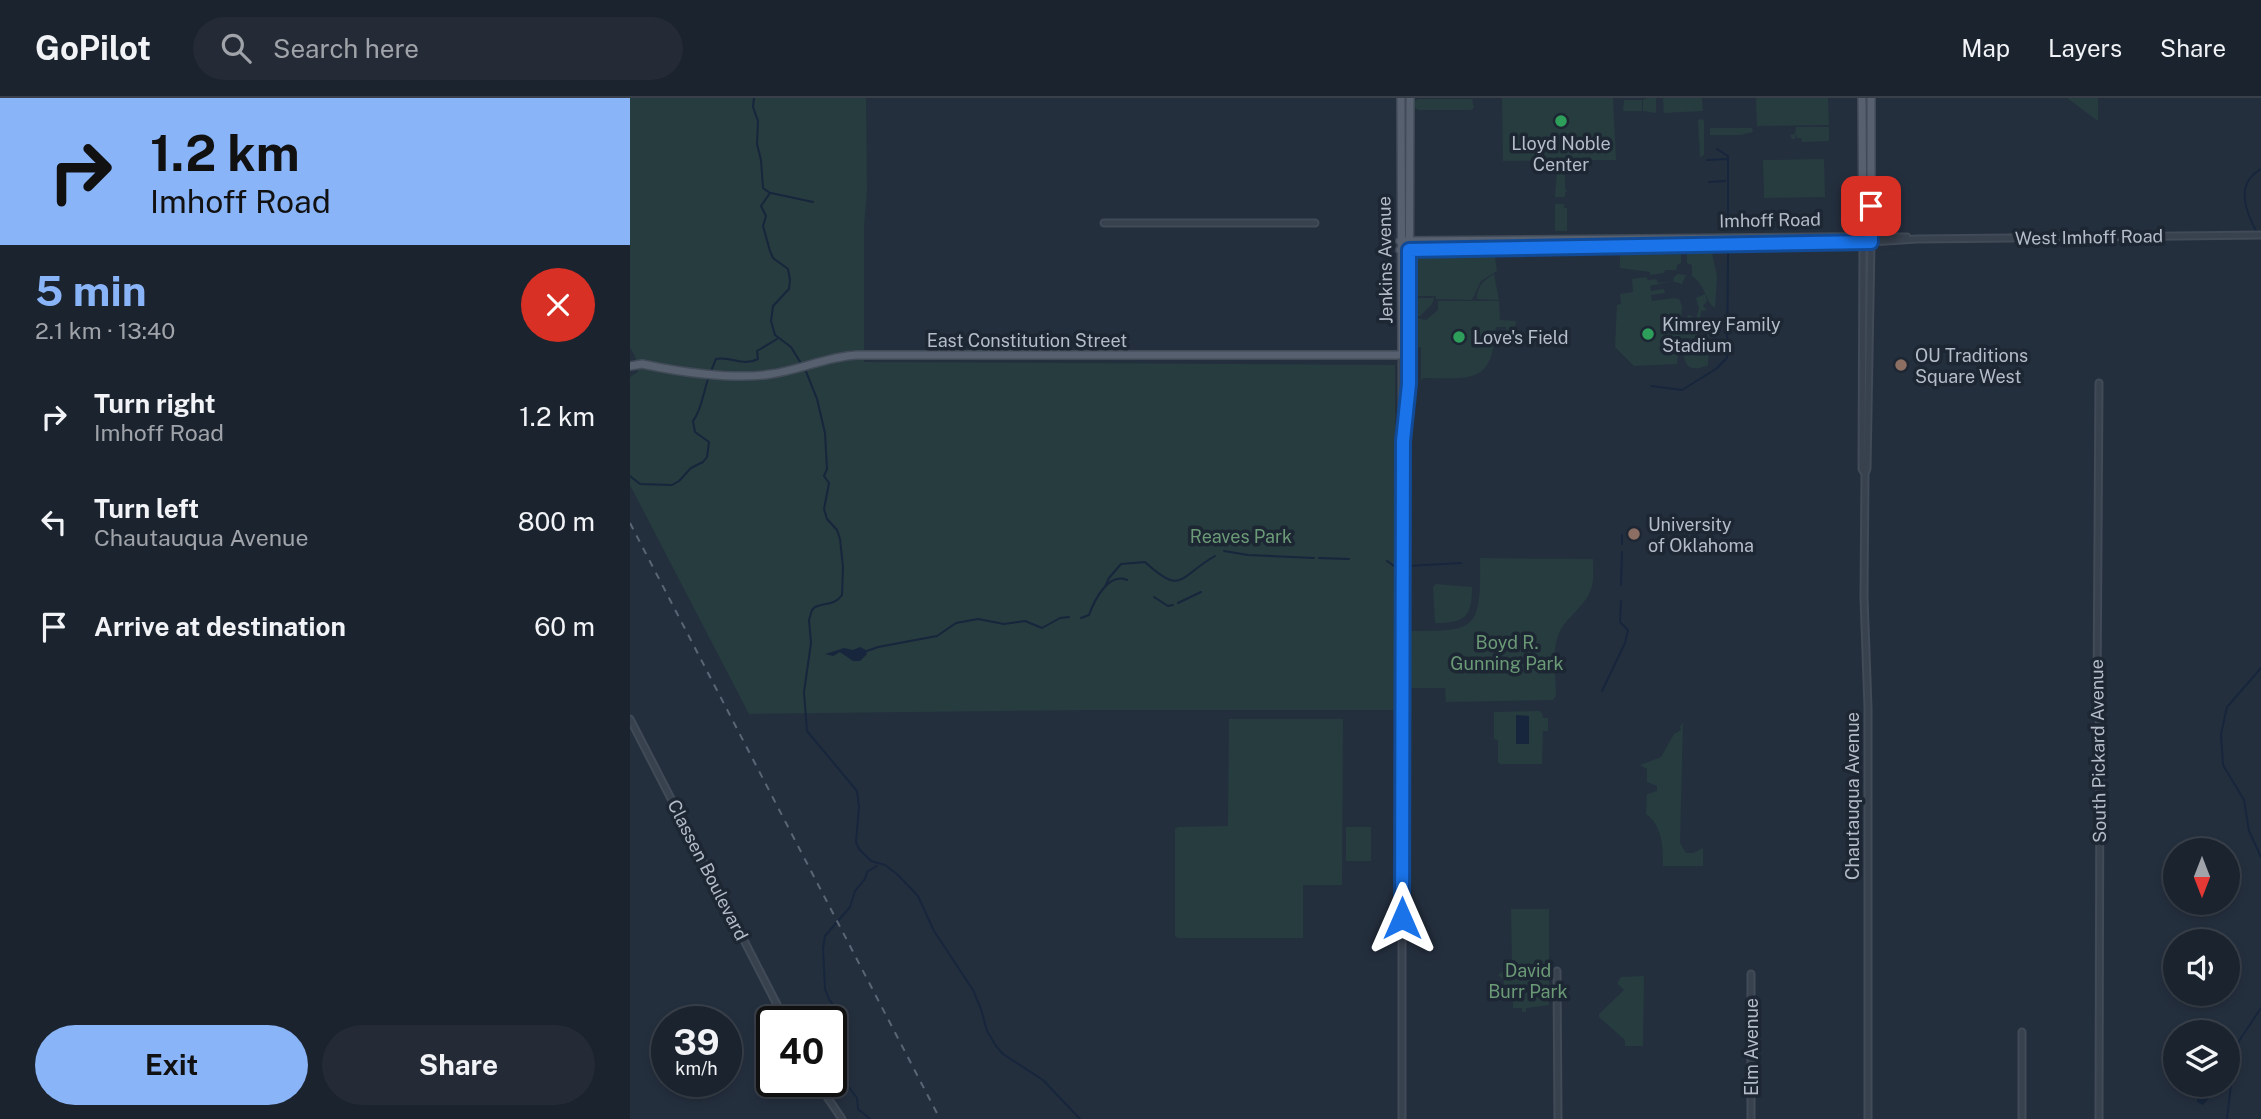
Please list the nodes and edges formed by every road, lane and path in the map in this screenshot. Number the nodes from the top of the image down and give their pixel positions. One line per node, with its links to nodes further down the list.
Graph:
1 (1401, 98): 5 (main road, Jenkins Avenue)
2 (1410, 98): 6 (main road, Jenkins Avenue)
3 (1862, 98): 12 (main road, Chautauqua Avenue)
4 (1871, 98): 12 (main road, Chautauqua Avenue)
5 (1400, 143): 6 (main road); 7 (main road, Jenkins Avenue)
6 (1409, 143): 8 (main road, Jenkins Avenue)
7 (1400, 176): 8 (main road); 14 (main road, Jenkins Avenue)
8 (1409, 176): 15 (main road, Jenkins Avenue)
9 (1104, 223): 10 (street)
10 (1315, 223)
11 (2261, 234): 13 (street, West Imhoff Road)
12 (1867, 239): 13 (street, Imhoff Road); 15 (main road, Imhoff Road); 17 (main road, Imhoff Road); 31 (street, Chautauqua Avenue)
13 (1917, 239)
14 (1400, 241): 15 (main road, Imhoff Road); 16 (main road, Jenkins Avenue)
15 (1409, 241): 17 (main road, Jenkins Avenue)
16 (1400, 250): 17 (main road, Imhoff Road); 18 (main road, Jenkins Avenue)
17 (1409, 250): 18 (main road, Jenkins Avenue)
18 (1406, 355): 19 (main road, East Constitution Street); 28 (street, Jenkins Avenue)
19 (630, 368)
20 (2099, 383): 33 (street, South Pickard Avenue)
21 (630, 719): 24 (street, Classen Boulevard)
22 (1557, 971): 29 (street)
23 (1751, 974): 30 (street, Elm Avenue)
24 (778, 1006)
25 (2022, 1032): 32 (street)
26 (827, 1097): 27 (street)
27 (842, 1119)
28 (1402, 1119)
29 (1558, 1119)
30 (1751, 1119)
31 (1868, 1119)
32 (2022, 1119)
33 (2099, 1119)

